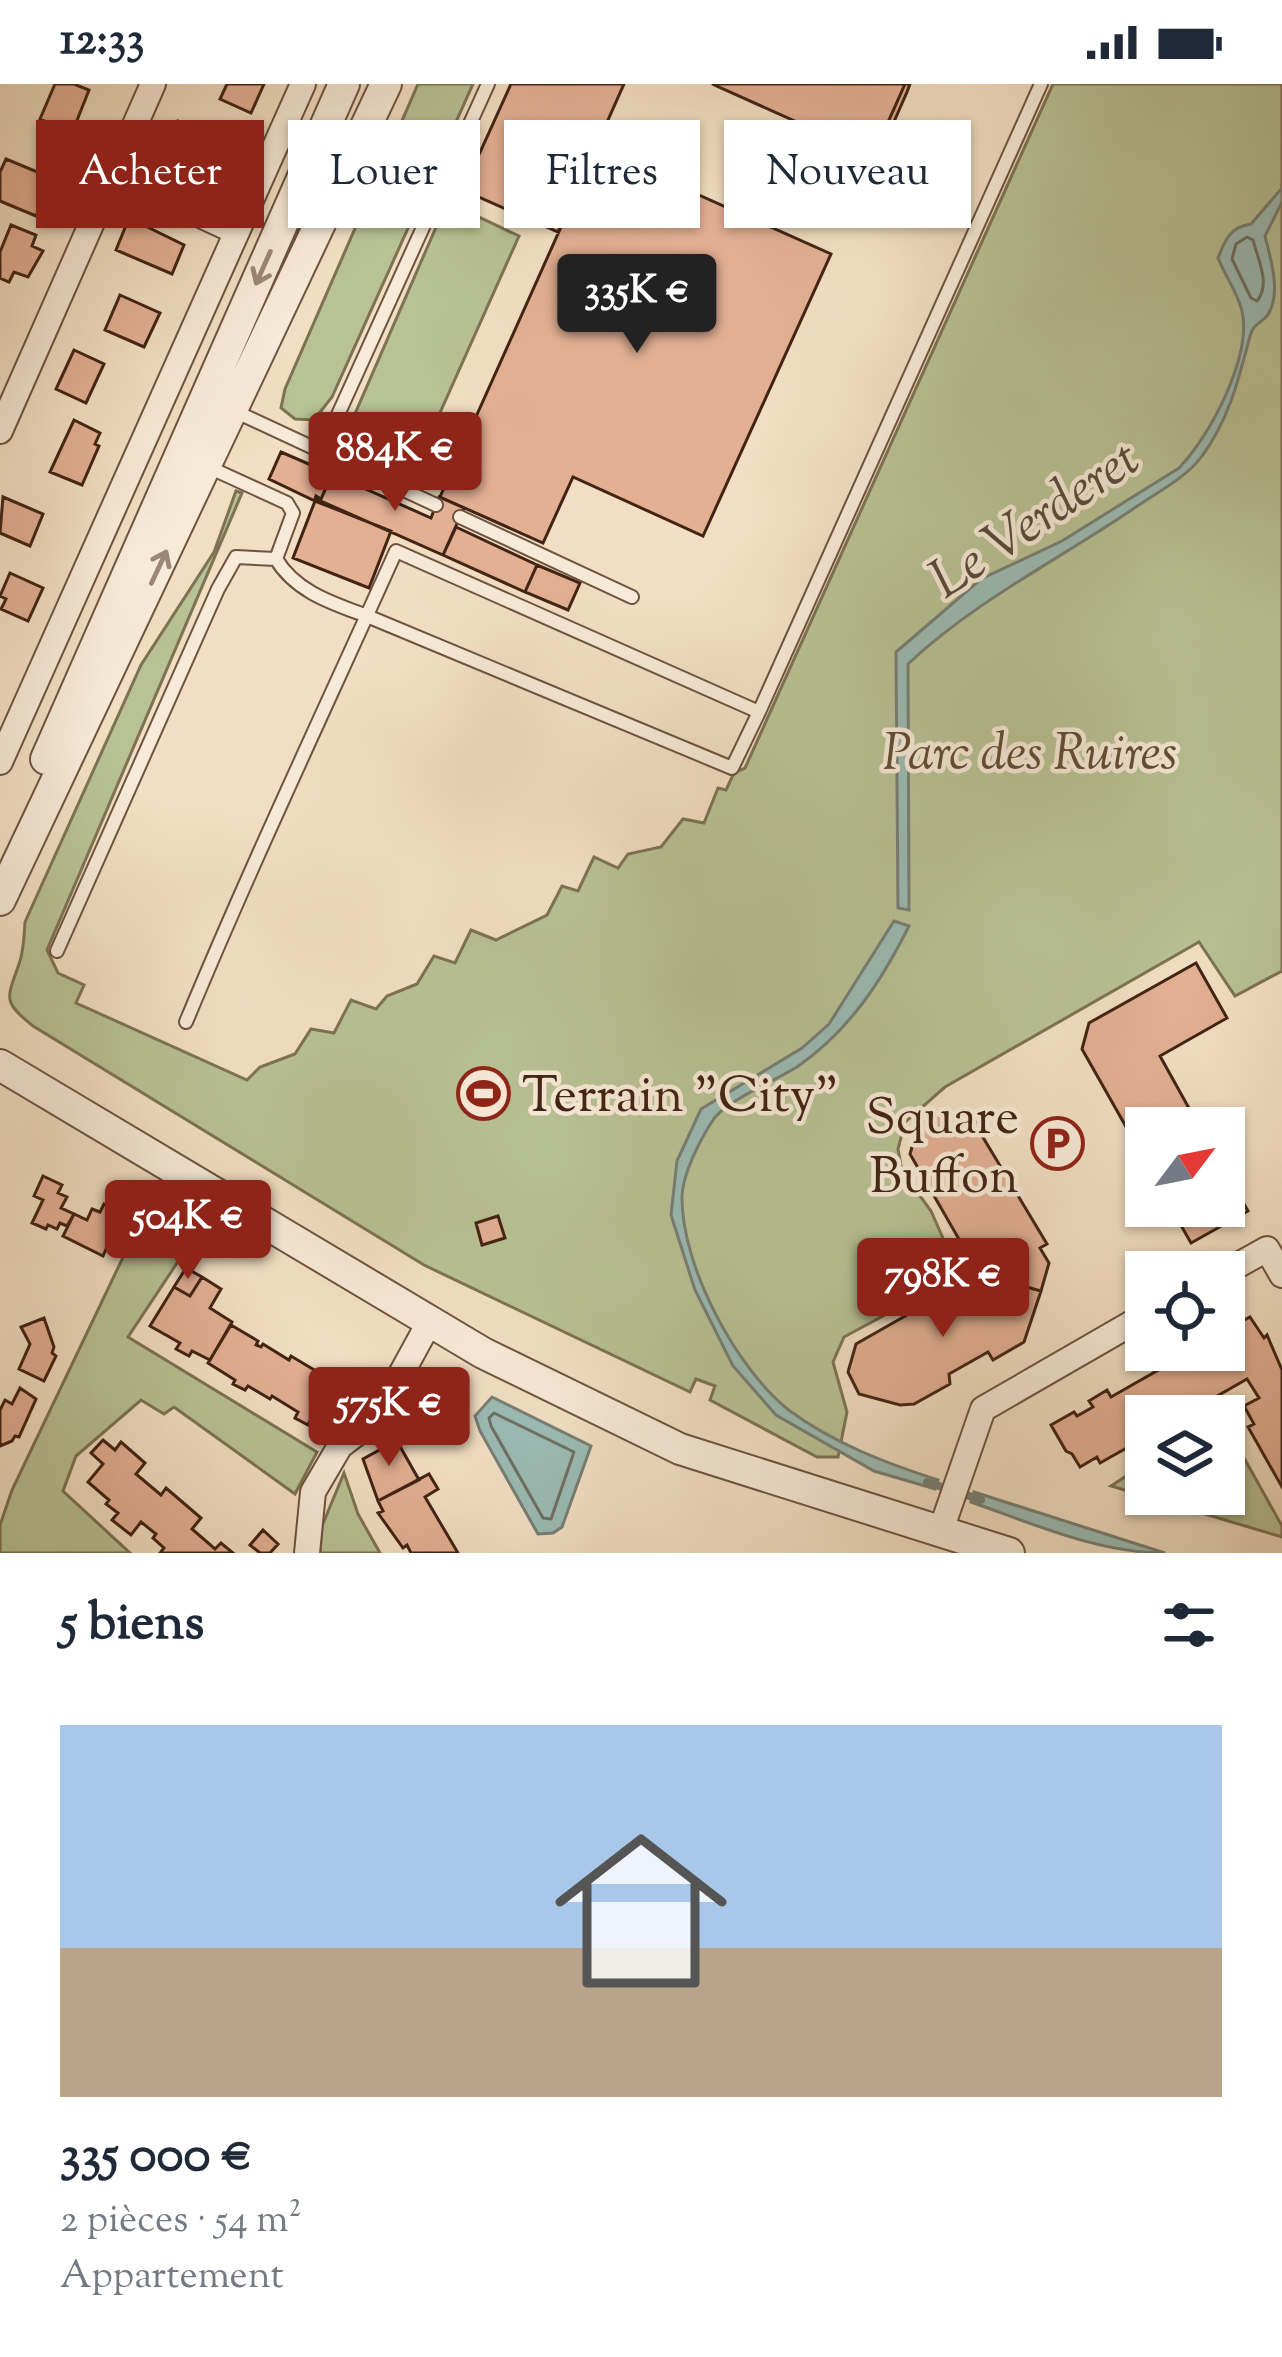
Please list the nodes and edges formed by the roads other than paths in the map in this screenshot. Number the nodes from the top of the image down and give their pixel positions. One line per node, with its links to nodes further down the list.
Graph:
1 (153, 84): 7 (street)
2 (303, 84): 10 (street)
3 (344, 84): 11 (street, one-way to 11)
4 (386, 84): 11 (street)
5 (488, 84): 13 (lane)
6 (1041, 84): 20 (lane)
7 (138, 120)
8 (90, 228): 12 (street)
9 (228, 228): 10 (street)
10 (237, 232): 21 (street)
11 (220, 404): 13 (lane); 14 (street)
12 (0, 431)
13 (322, 450): 15 (lane)
14 (194, 460): 17 (lane); 22 (street); 23 (street, one-way to 14)
15 (436, 506)
16 (460, 517): 18 (lane)
17 (276, 559): 19 (lane); 24 (lane)
18 (632, 598)
19 (367, 616): 20 (lane); 20 (lane); 25 (lane)
20 (759, 712)
21 (0, 762)
22 (0, 862)
23 (0, 900)
24 (57, 951)
25 (186, 1022)
26 (0, 1065): 29 (street)
27 (1245, 1261): 28 (street)
28 (1282, 1276)
29 (430, 1321): 31 (street); 32 (street)
30 (1125, 1327): 31 (street)
31 (944, 1518): 33 (street)
32 (307, 1553)
33 (1009, 1553)

